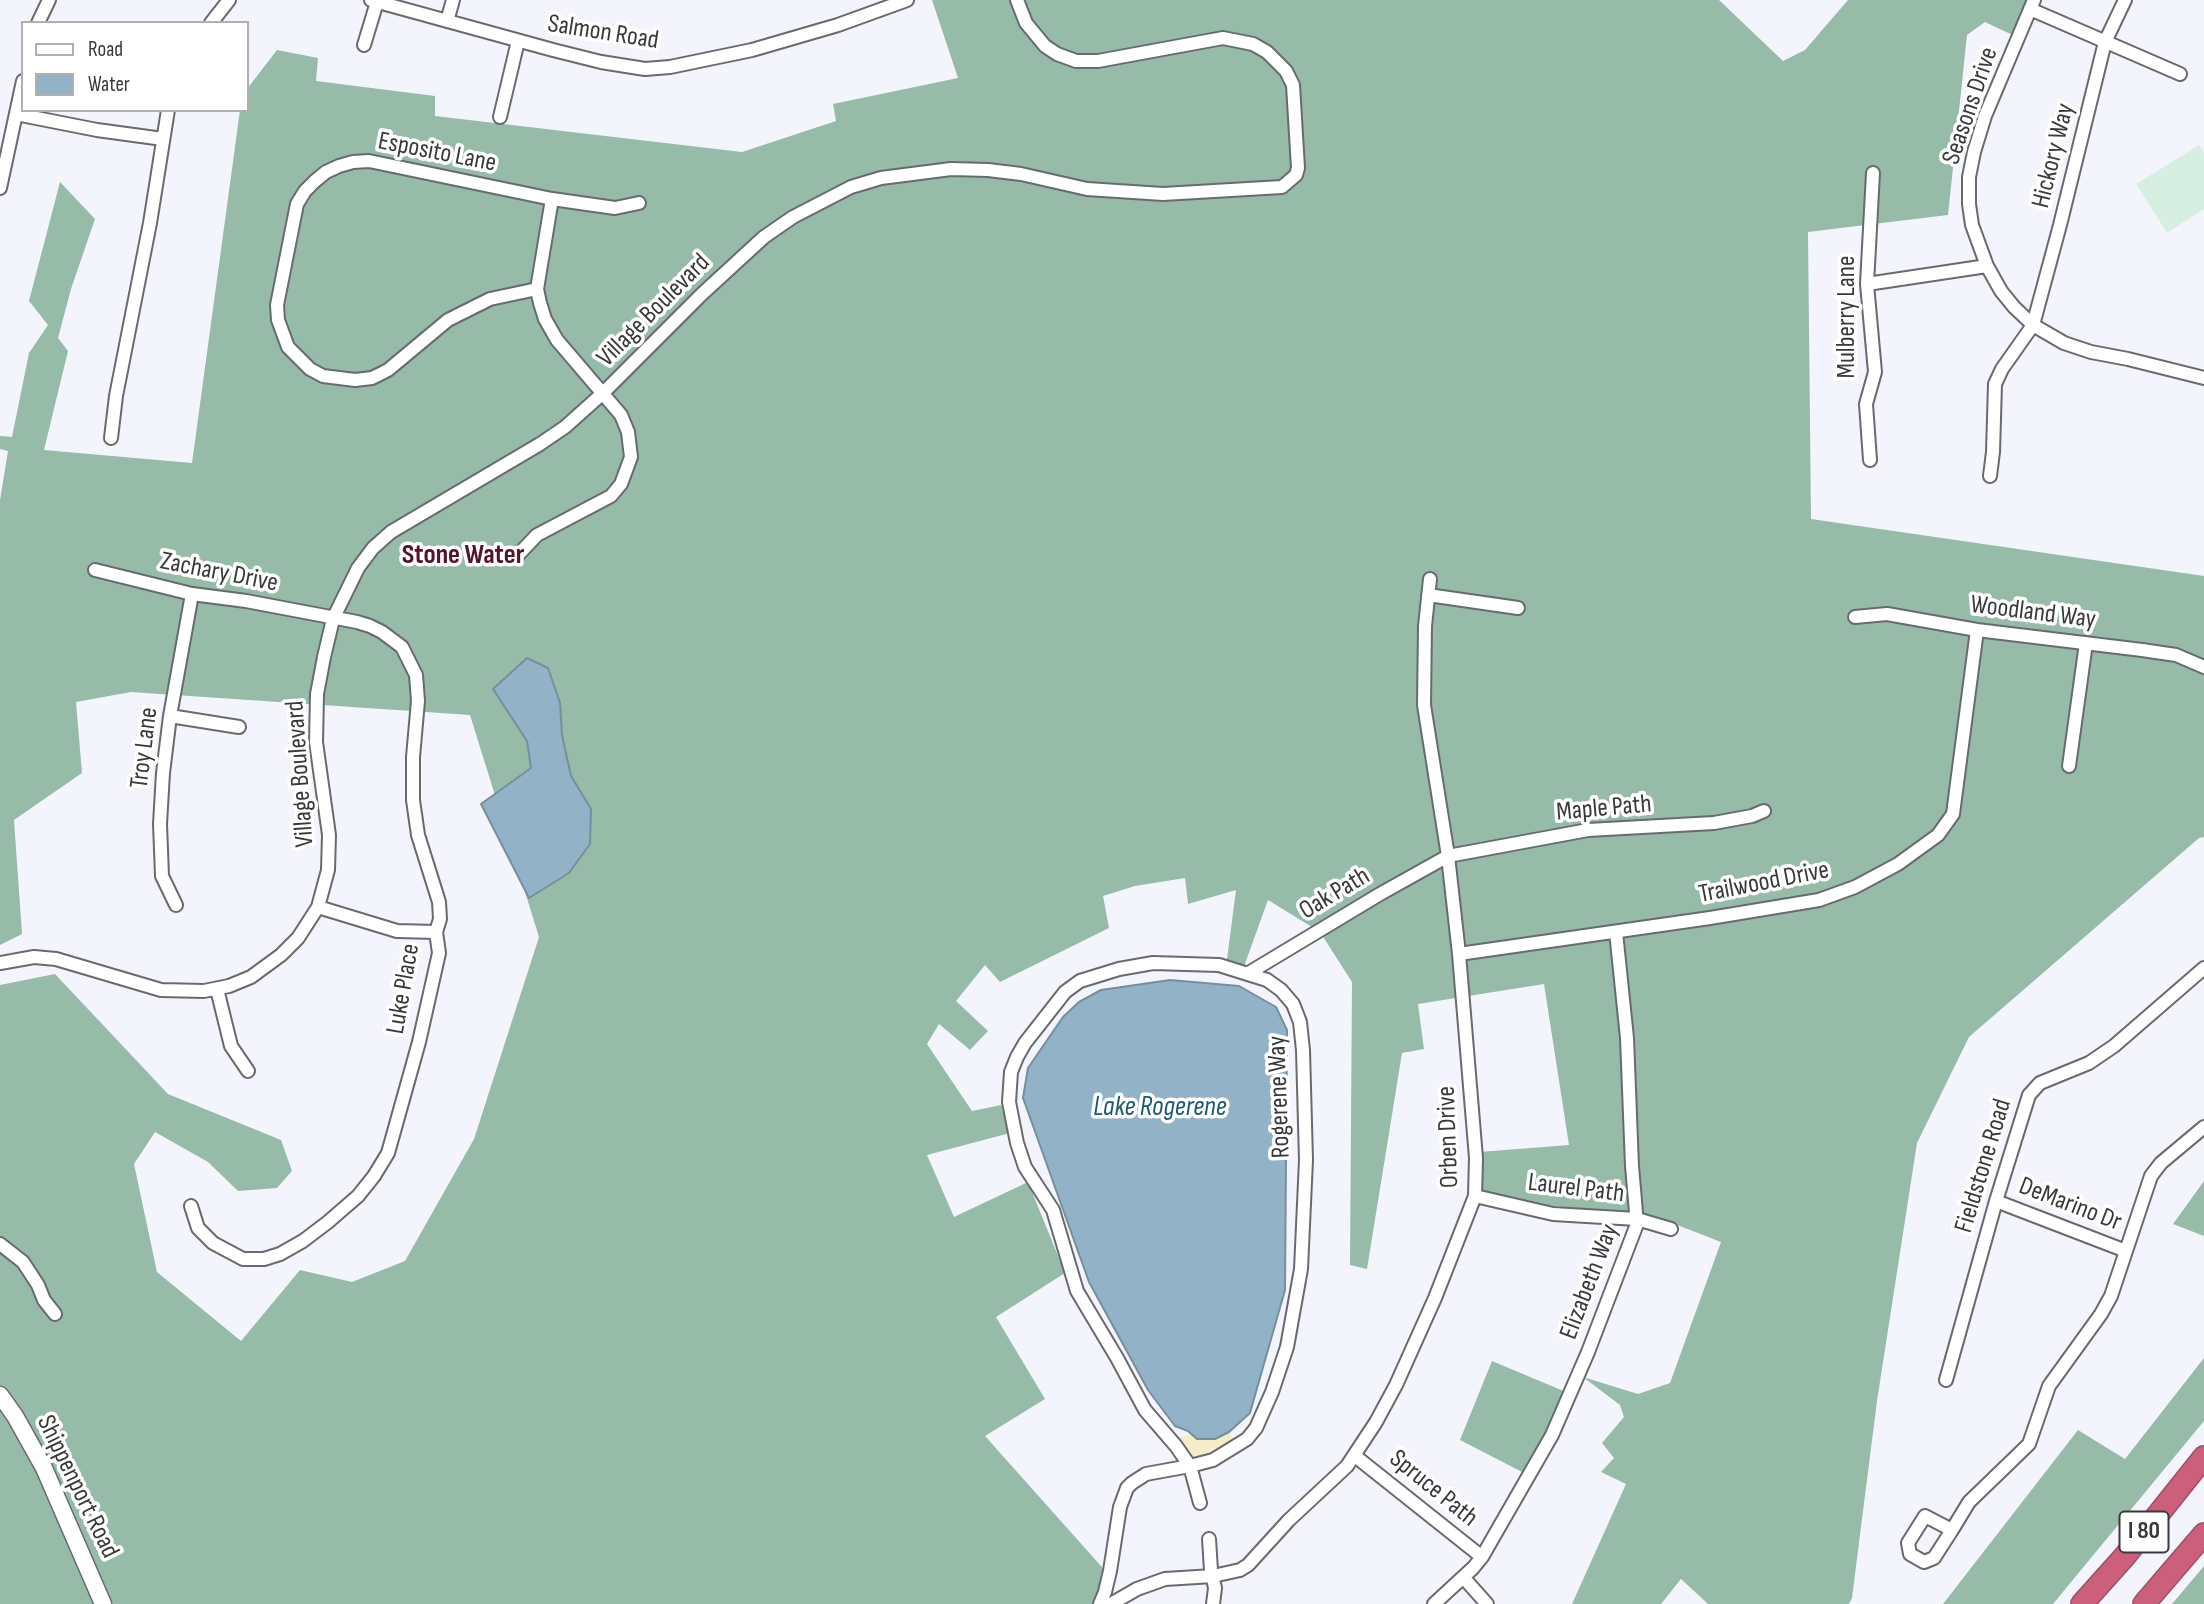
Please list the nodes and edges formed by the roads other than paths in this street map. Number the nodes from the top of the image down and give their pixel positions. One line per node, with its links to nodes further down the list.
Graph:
1 (48, 0): 9 (street)
2 (229, 0): 10 (street)
3 (453, 0): 11 (street)
4 (907, 0): 12 (street, Salmon Road)
5 (1017, 0): 30 (street, Village Boulevard)
6 (2125, 0): 13 (street, Hickory Way)
7 (374, 1): 11 (street, Salmon Road); 14 (street)
8 (2032, 4): 13 (street); 25 (street, Seasons Drive)
9 (39, 21)
10 (213, 21)
11 (447, 21): 12 (street, Salmon Road)
12 (518, 41): 19 (street)
13 (2105, 43): 15 (street); 28 (street, Hickory Way)
14 (365, 45)
15 (2180, 74)
16 (21, 90): 18 (street)
17 (169, 112): 20 (street)
18 (16, 114): 20 (street); 22 (street)
19 (500, 117)
20 (163, 139): 31 (street)
21 (1873, 173): 26 (street, Mulberry Lane)
22 (0, 188)
23 (552, 199): 24 (street, Esposito Lane); 27 (street); 27 (street, Esposito Lane)
24 (639, 203)
25 (1987, 266): 26 (street); 28 (street, Seasons Drive)
26 (1867, 284): 32 (street, Mulberry Lane)
27 (537, 289): 30 (street)
28 (2033, 325): 29 (street, Seasons Drive); 33 (street)
29 (2204, 378)
30 (603, 393): 34 (street); 41 (street, Village Boulevard)
31 (111, 438)
32 (1870, 460)
33 (1990, 476)
34 (516, 557)
35 (95, 570): 37 (street, Zachary Drive)
36 (1430, 579): 38 (street, Orben Drive)
37 (192, 594): 41 (street, Zachary Drive); 45 (street, Troy Lane)
38 (1428, 595): 39 (street); 49 (street, Orben Drive)
39 (1518, 608)
40 (1855, 617): 42 (street, Woodland Way)
41 (333, 619): 51 (street, Village Boulevard); 52 (street, Luke Place)
42 (1976, 630): 43 (street, Woodland Way); 53 (street, Trailwood Drive)
43 (2086, 643): 44 (street, Woodland Way); 47 (street)
44 (2204, 667)
45 (170, 716): 46 (street); 50 (street, Troy Lane)
46 (239, 727)
47 (2069, 766)
48 (1764, 811): 49 (street, Maple Path)
49 (1448, 856): 54 (street, Orben Drive); 57 (street, Oak Path)
50 (176, 905)
51 (318, 906): 52 (street); 58 (street, Village Boulevard)
52 (436, 932): 63 (street, Luke Place)
53 (1616, 932): 54 (street, Trailwood Drive); 64 (street, Elizabeth Way)
54 (1459, 954): 61 (street, Orben Drive)
55 (0, 963): 58 (street, Village Boulevard)
56 (2204, 968): 62 (street, Fieldstone Road)
57 (1247, 974): 73 (street, Rogerene Way); 73 (street, Rogerene Way)
58 (216, 989): 59 (street)
59 (248, 1071)
60 (2204, 1127): 67 (street)
61 (1475, 1196): 64 (street, Laurel Path); 71 (street, Orben Drive)
62 (1996, 1201): 67 (street, DeMarino Dr); 69 (street, Fieldstone Road)
63 (191, 1206)
64 (1637, 1219): 65 (street, Laurel Path); 78 (street, Elizabeth Way)
65 (1671, 1229)
66 (0, 1244): 68 (street)
67 (2126, 1251): 75 (street)
68 (55, 1314)
69 (1946, 1380)
70 (0, 1395): 81 (street, Shippenport Road)
71 (1356, 1456): 78 (street, Spruce Path); 79 (street, Orben Drive)
72 (2204, 1457): 87 (highway, I 80)
73 (1189, 1466): 74 (street); 82 (street, Rogerene Way)
74 (1200, 1503)
75 (1952, 1530)
76 (2204, 1534): 88 (highway, I 80)
77 (1209, 1539): 79 (street)
78 (1482, 1557): 80 (street, Elizabeth Way)
79 (1213, 1576): 83 (street, Orben Drive); 84 (street)
80 (1463, 1577): 85 (street, Elizabeth Way); 86 (street)
81 (103, 1604)
82 (1100, 1604)
83 (1111, 1604)
84 (1213, 1604)
85 (1434, 1604)
86 (1487, 1604)
87 (2082, 1604)
88 (2144, 1604)

